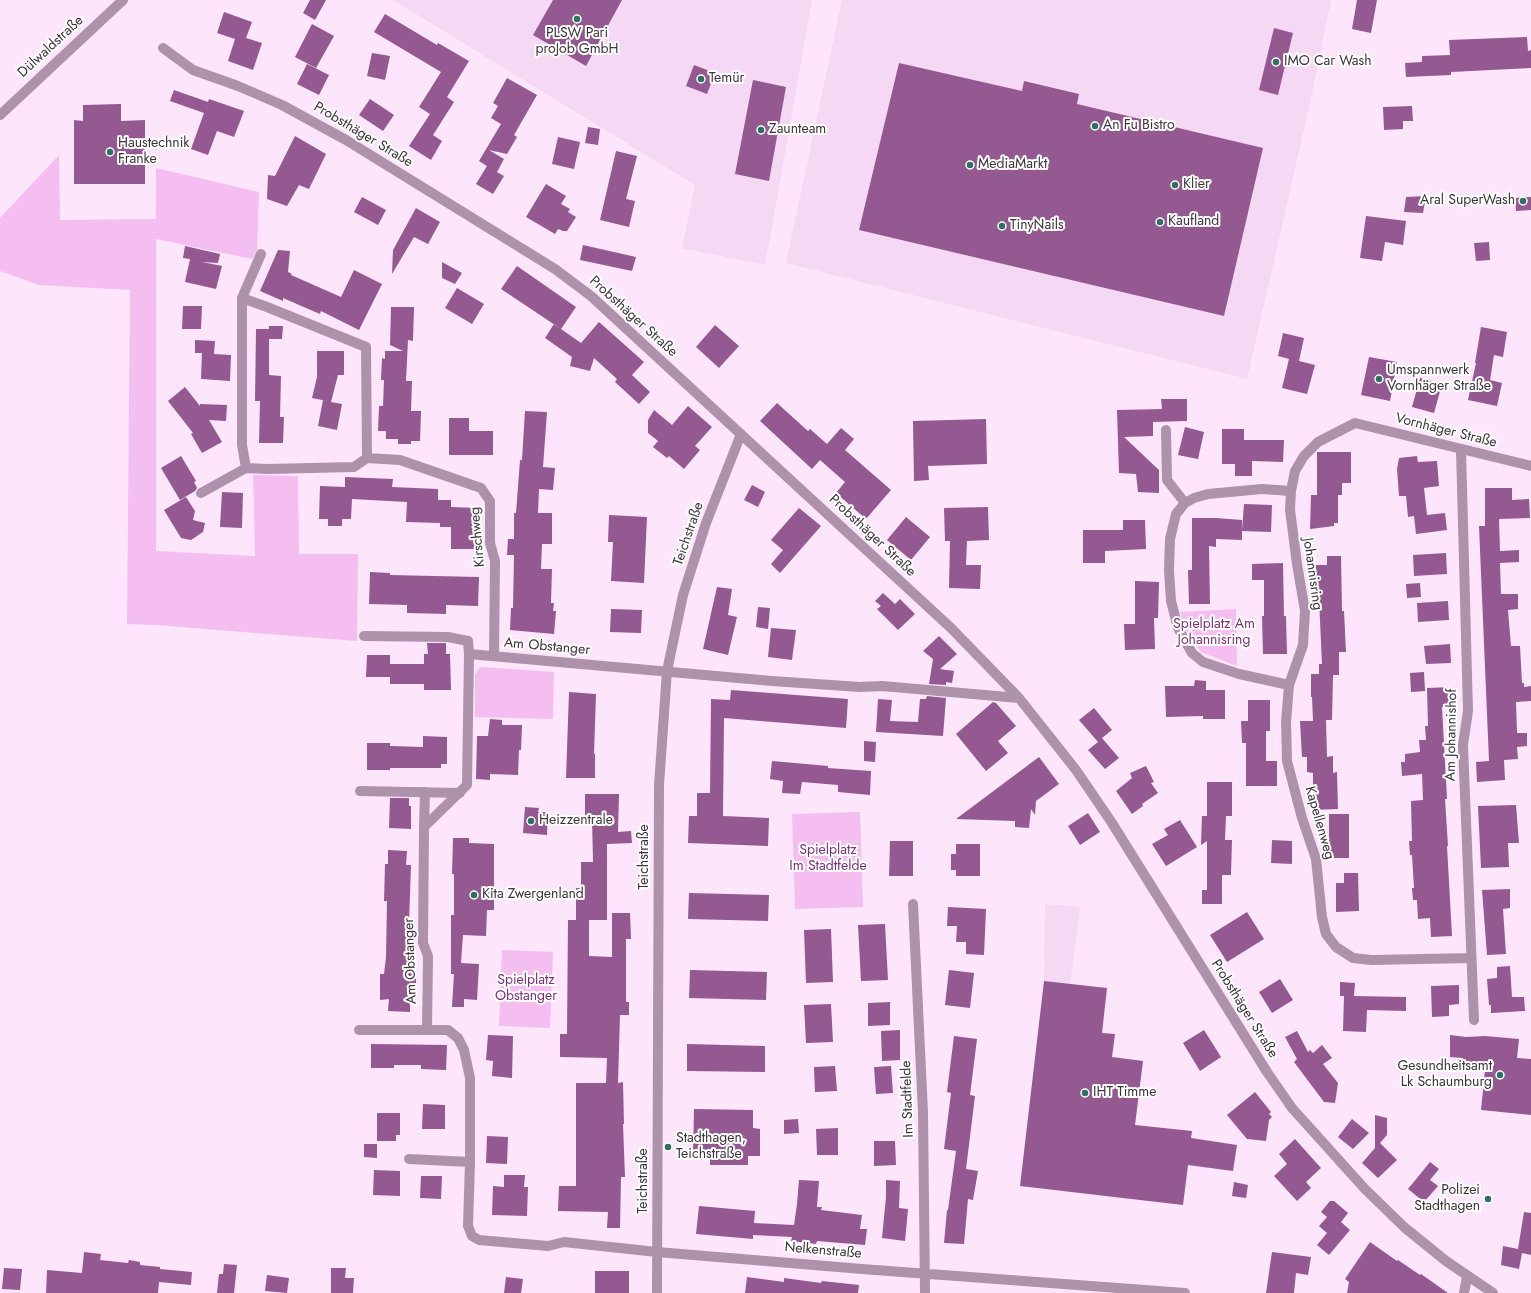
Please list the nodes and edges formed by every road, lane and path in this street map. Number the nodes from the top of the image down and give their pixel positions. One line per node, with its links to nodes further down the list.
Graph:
1 (122, 0): 3 (street, Dülwaldstraße)
2 (163, 48): 8 (street, Probsthäger Straße)
3 (0, 115)
4 (261, 254): 5 (street)
5 (242, 298): 10 (street); 12 (street)
6 (1355, 423): 9 (street, Vornhäger Straße); 13 (street, Johannisring)
7 (1166, 430): 15 (street)
8 (741, 434): 19 (street, Teichstraße); 21 (street, Probsthäger Straße)
9 (1461, 450): 11 (street, Vornhäger Straße); 27 (street, Am Johannishof)
10 (367, 458): 12 (street); 18 (street, Kirschweg)
11 (1531, 466)
12 (246, 468): 14 (street)
13 (1292, 491): 15 (street); 20 (street, Johannisring)
14 (201, 493)
15 (1185, 503): 20 (street)
16 (364, 636): 17 (street)
17 (469, 654): 18 (street, Am Obstanger); 24 (street)
18 (494, 656): 19 (street, Am Obstanger)
19 (667, 671): 21 (street); 33 (street, Teichstraße)
20 (1289, 685): 27 (street, Kapellenweg)
21 (1019, 698): 35 (street, Probsthäger Straße)
22 (360, 791): 23 (street)
23 (424, 792): 24 (street); 25 (street, Am Obstanger)
24 (460, 793): 25 (street)
25 (424, 827): 30 (street, Am Obstanger)
26 (914, 904): 34 (street, Im Stadtfelde)
27 (1471, 958): 28 (street, Am Johannishof)
28 (1474, 1020)
29 (359, 1030): 30 (street)
30 (427, 1030): 32 (street)
31 (410, 1159): 32 (street)
32 (470, 1162): 33 (street, Nelkenstraße)
33 (657, 1252): 34 (street, Nelkenstraße); 36 (street, Teichstraße)
34 (925, 1274): 37 (street, Im Stadtfelde); 38 (street, Nelkenstraße)
35 (1467, 1277): 39 (street); 40 (street, Probsthäger Straße)
36 (657, 1293)
37 (925, 1293)
38 (1185, 1293)
39 (1464, 1293)
40 (1493, 1293)

